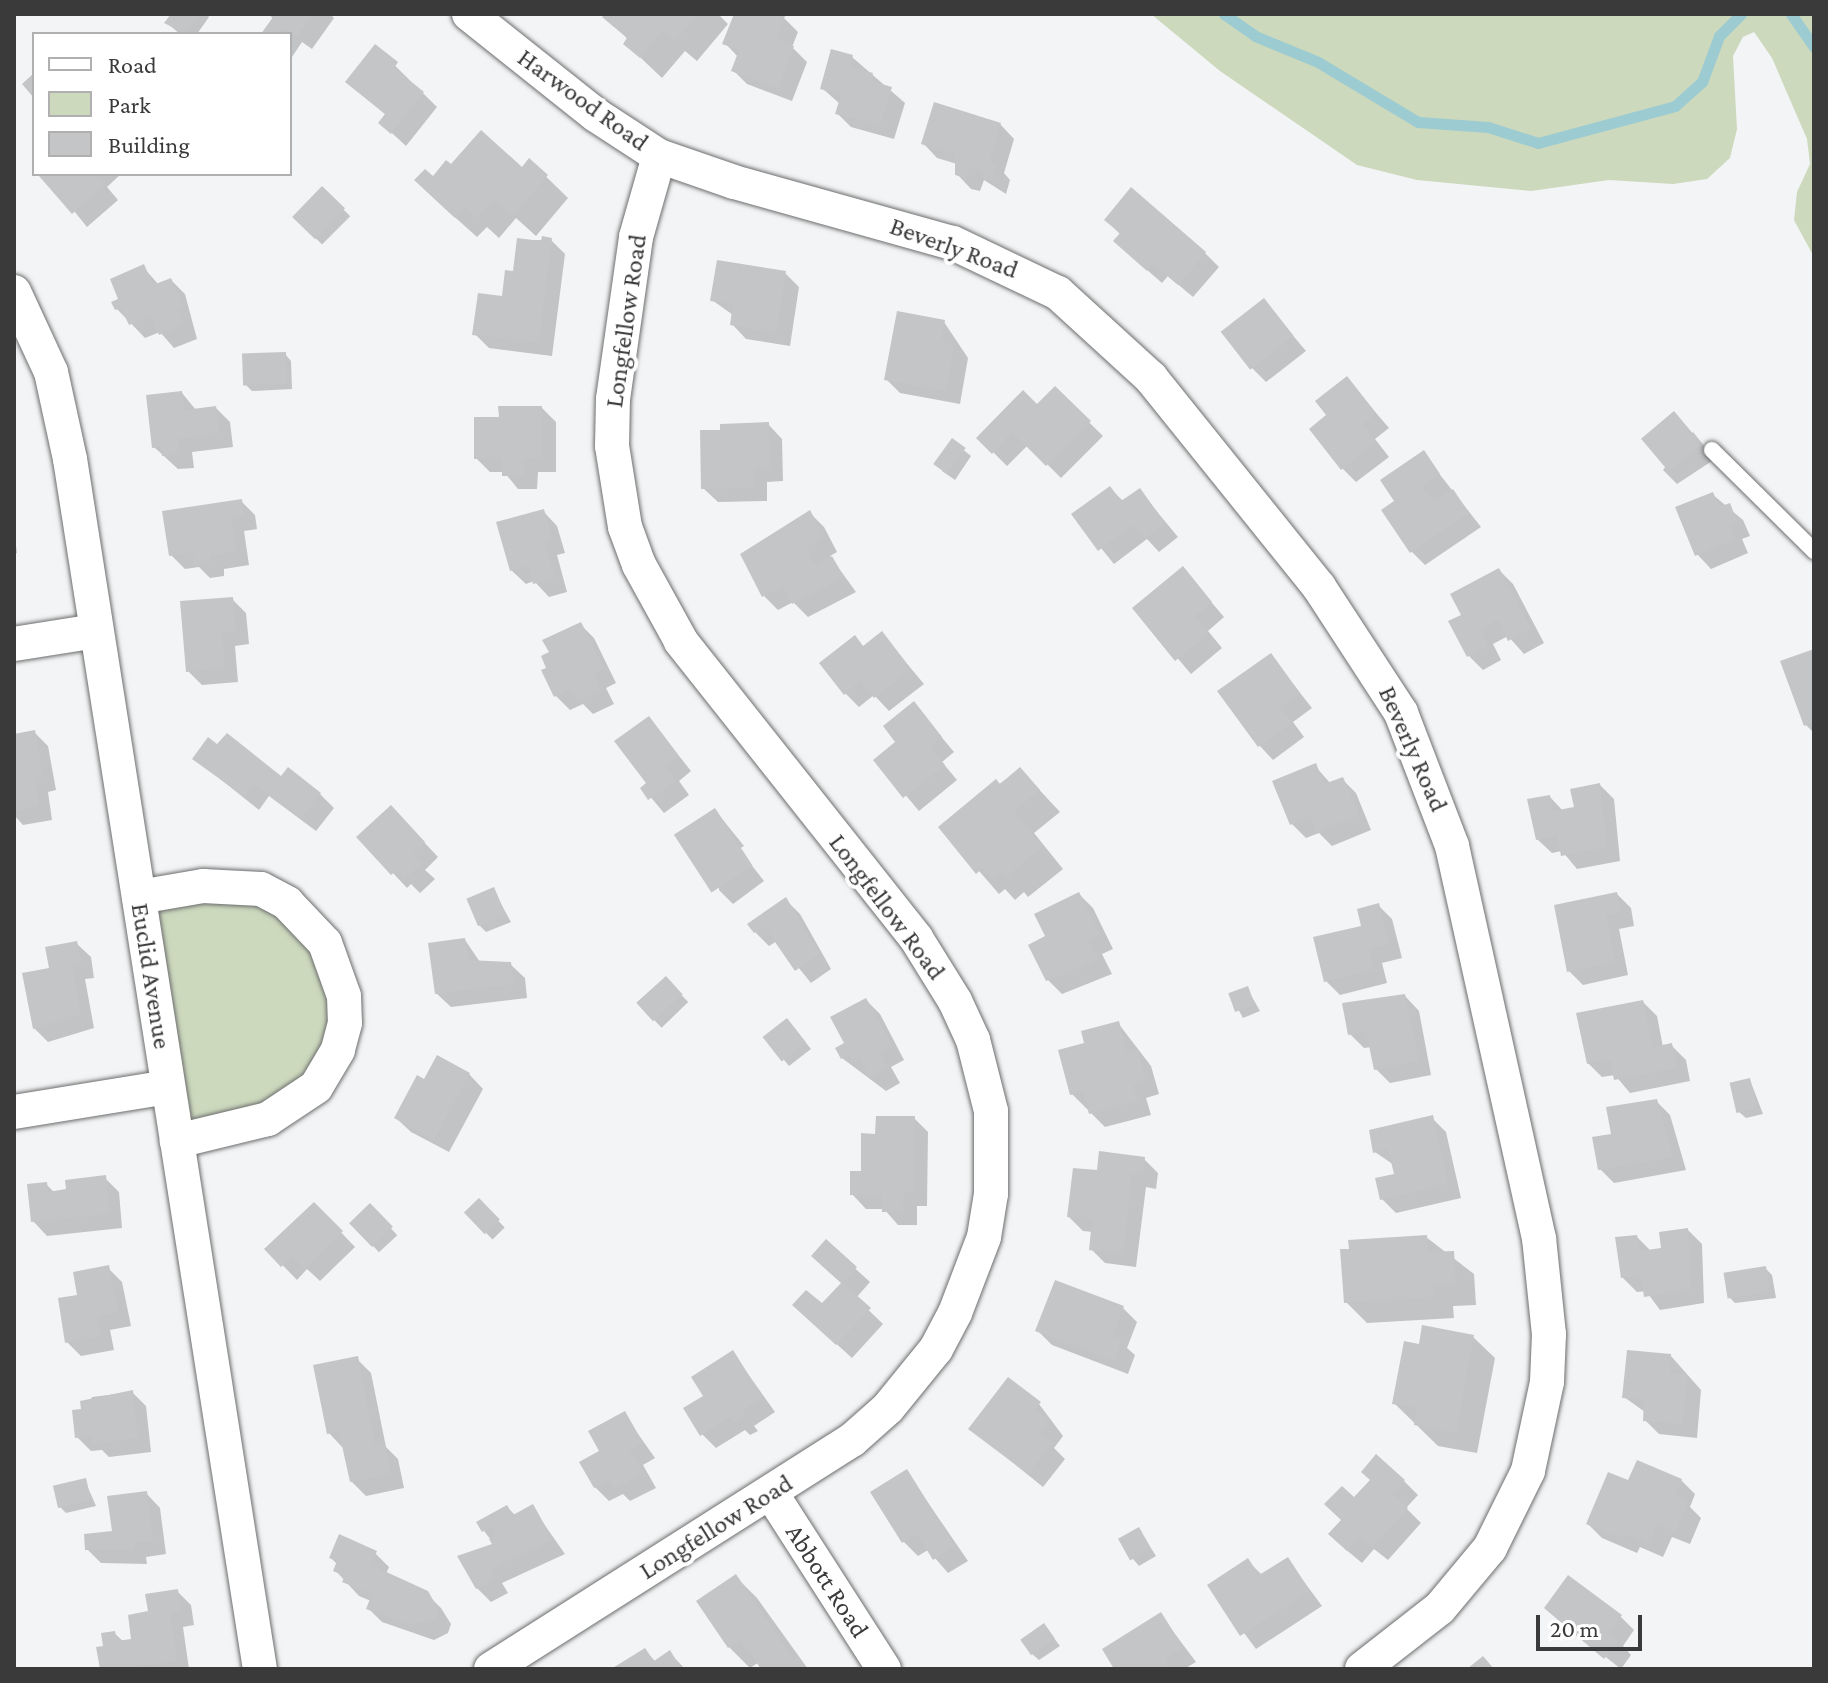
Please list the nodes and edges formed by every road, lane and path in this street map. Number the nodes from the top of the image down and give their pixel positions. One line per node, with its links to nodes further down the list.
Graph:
1 (469, 14): 2 (street, Harwood Road)
2 (659, 156): 12 (street, Longfellow Road); 16 (street, Beverly Road)
3 (14, 292): 6 (street, Euclid Avenue)
4 (1712, 450): 5 (lane)
5 (1814, 551)
6 (96, 631): 7 (street); 8 (street, Euclid Avenue)
7 (14, 644)
8 (139, 897): 9 (street, Euclid Avenue); 11 (street)
9 (168, 1087): 10 (street); 11 (street, Euclid Avenue)
10 (14, 1112)
11 (177, 1141): 13 (street, Euclid Avenue)
12 (771, 1493): 14 (street, Longfellow Road); 15 (street, Abbott Road)
13 (260, 1669)
14 (491, 1669)
15 (884, 1669)
16 (1362, 1669)

